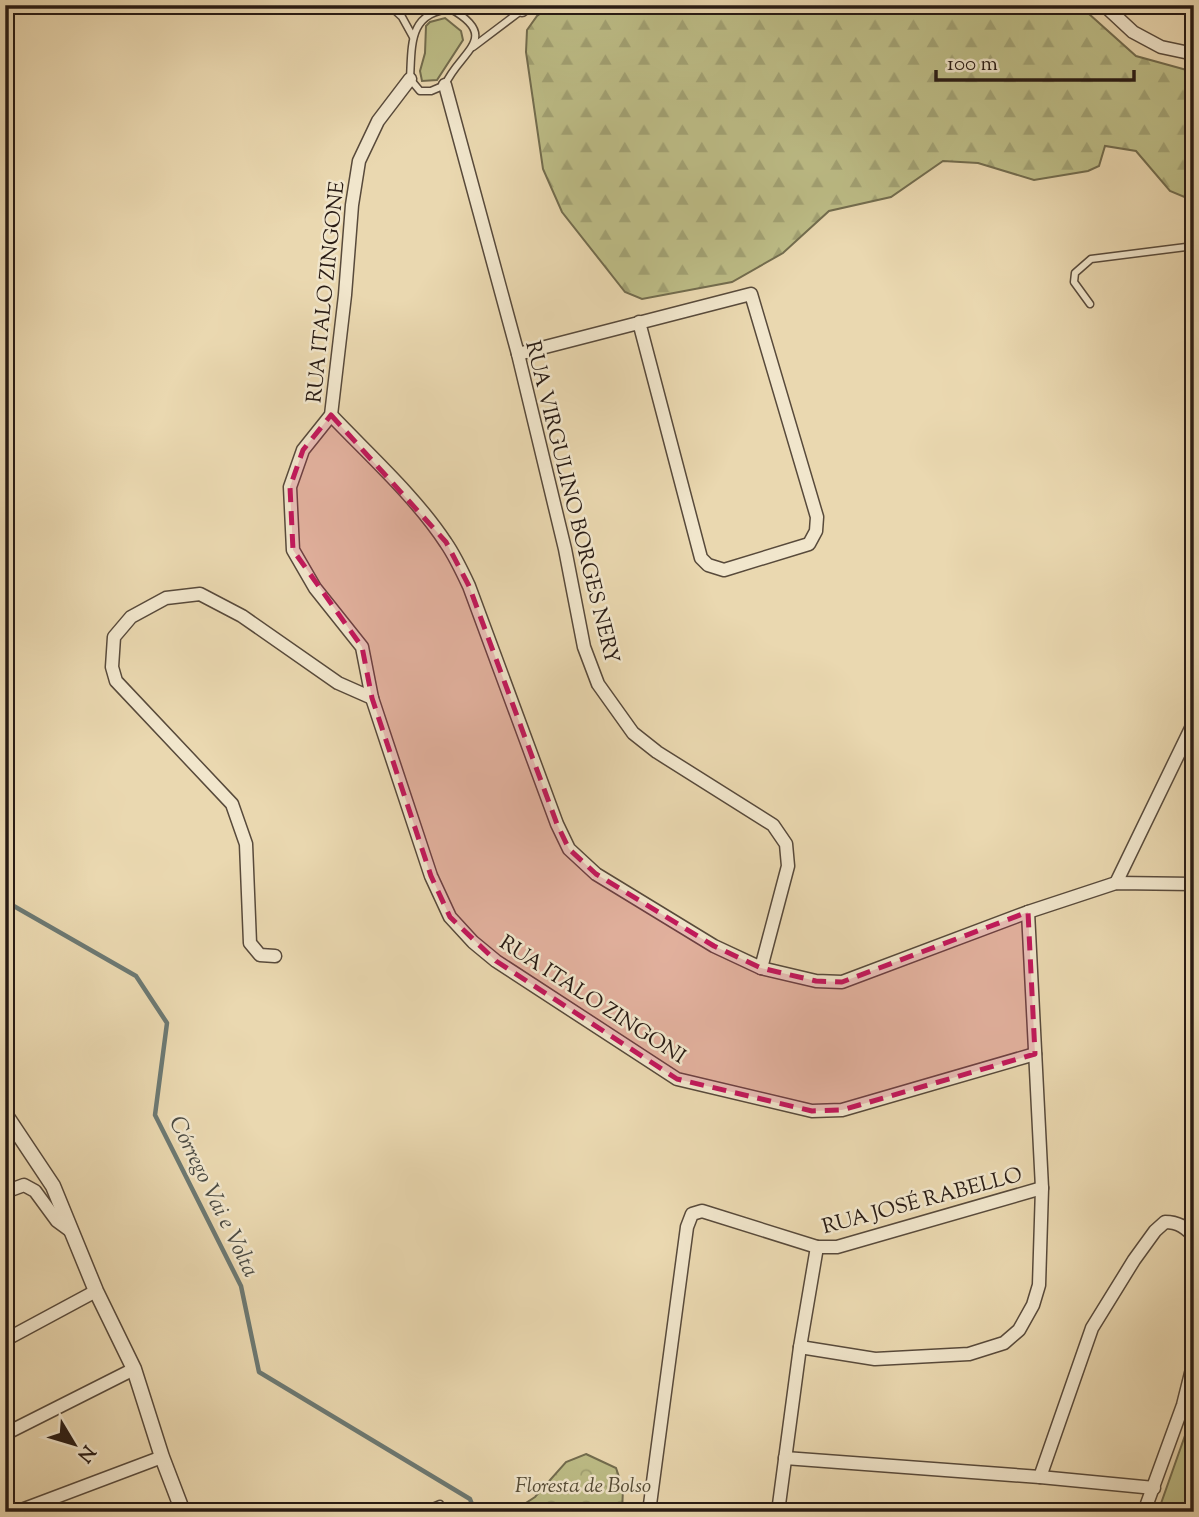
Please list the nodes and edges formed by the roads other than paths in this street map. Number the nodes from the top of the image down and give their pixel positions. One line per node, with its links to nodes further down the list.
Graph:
1 (389, 5): 5 (lane)
2 (1104, 5): 7 (street)
3 (448, 7): 4 (lane); 5 (lane); 6 (lane)
4 (524, 7): 6 (lane)
5 (413, 37): 8 (lane)
6 (473, 47): 9 (lane)
7 (1194, 54)
8 (410, 79): 9 (lane); 14 (street, RUA ITALO ZINGONE)
9 (445, 85): 13 (street, RUA VIRGULINO BORGES NERY)
10 (1194, 247): 11 (lane)
11 (1090, 304)
12 (639, 322): 12 (street); 13 (street)
13 (518, 354): 21 (street, RUA VIRGULINO BORGES NERY)
14 (331, 415): 15 (street, RUA ITALO ZINGONE); 21 (street)
15 (372, 698): 20 (street); 22 (street, RUA ITALO ZINGONI)
16 (1194, 722): 17 (street)
17 (1116, 883): 18 (street); 19 (street)
18 (1194, 884)
19 (1028, 912): 21 (street); 22 (street)
20 (275, 956)
21 (761, 968)
22 (1035, 1054): 24 (street)
23 (5, 1114): 26 (street)
24 (1042, 1188): 28 (street, RUA JOSÉ RABELLO); 31 (street)
25 (5, 1192): 26 (street)
26 (72, 1232): 29 (street)
27 (1194, 1238): 37 (street)
28 (817, 1247): 31 (street); 43 (street, RUA JOSÉ RABELLO)
29 (96, 1291): 30 (street); 33 (street)
30 (5, 1340)
31 (800, 1347): 36 (street)
32 (1194, 1361): 38 (street)
33 (134, 1369): 34 (street); 35 (street)
34 (5, 1434)
35 (162, 1457): 40 (street); 41 (street)
36 (785, 1458): 37 (street); 44 (street)
37 (1040, 1476): 38 (street)
38 (1154, 1488): 45 (street)
39 (440, 1504): 42 (lane)
40 (16, 1512)
41 (183, 1512)
42 (421, 1512)
43 (649, 1512)
44 (778, 1512)
45 (1144, 1512)

